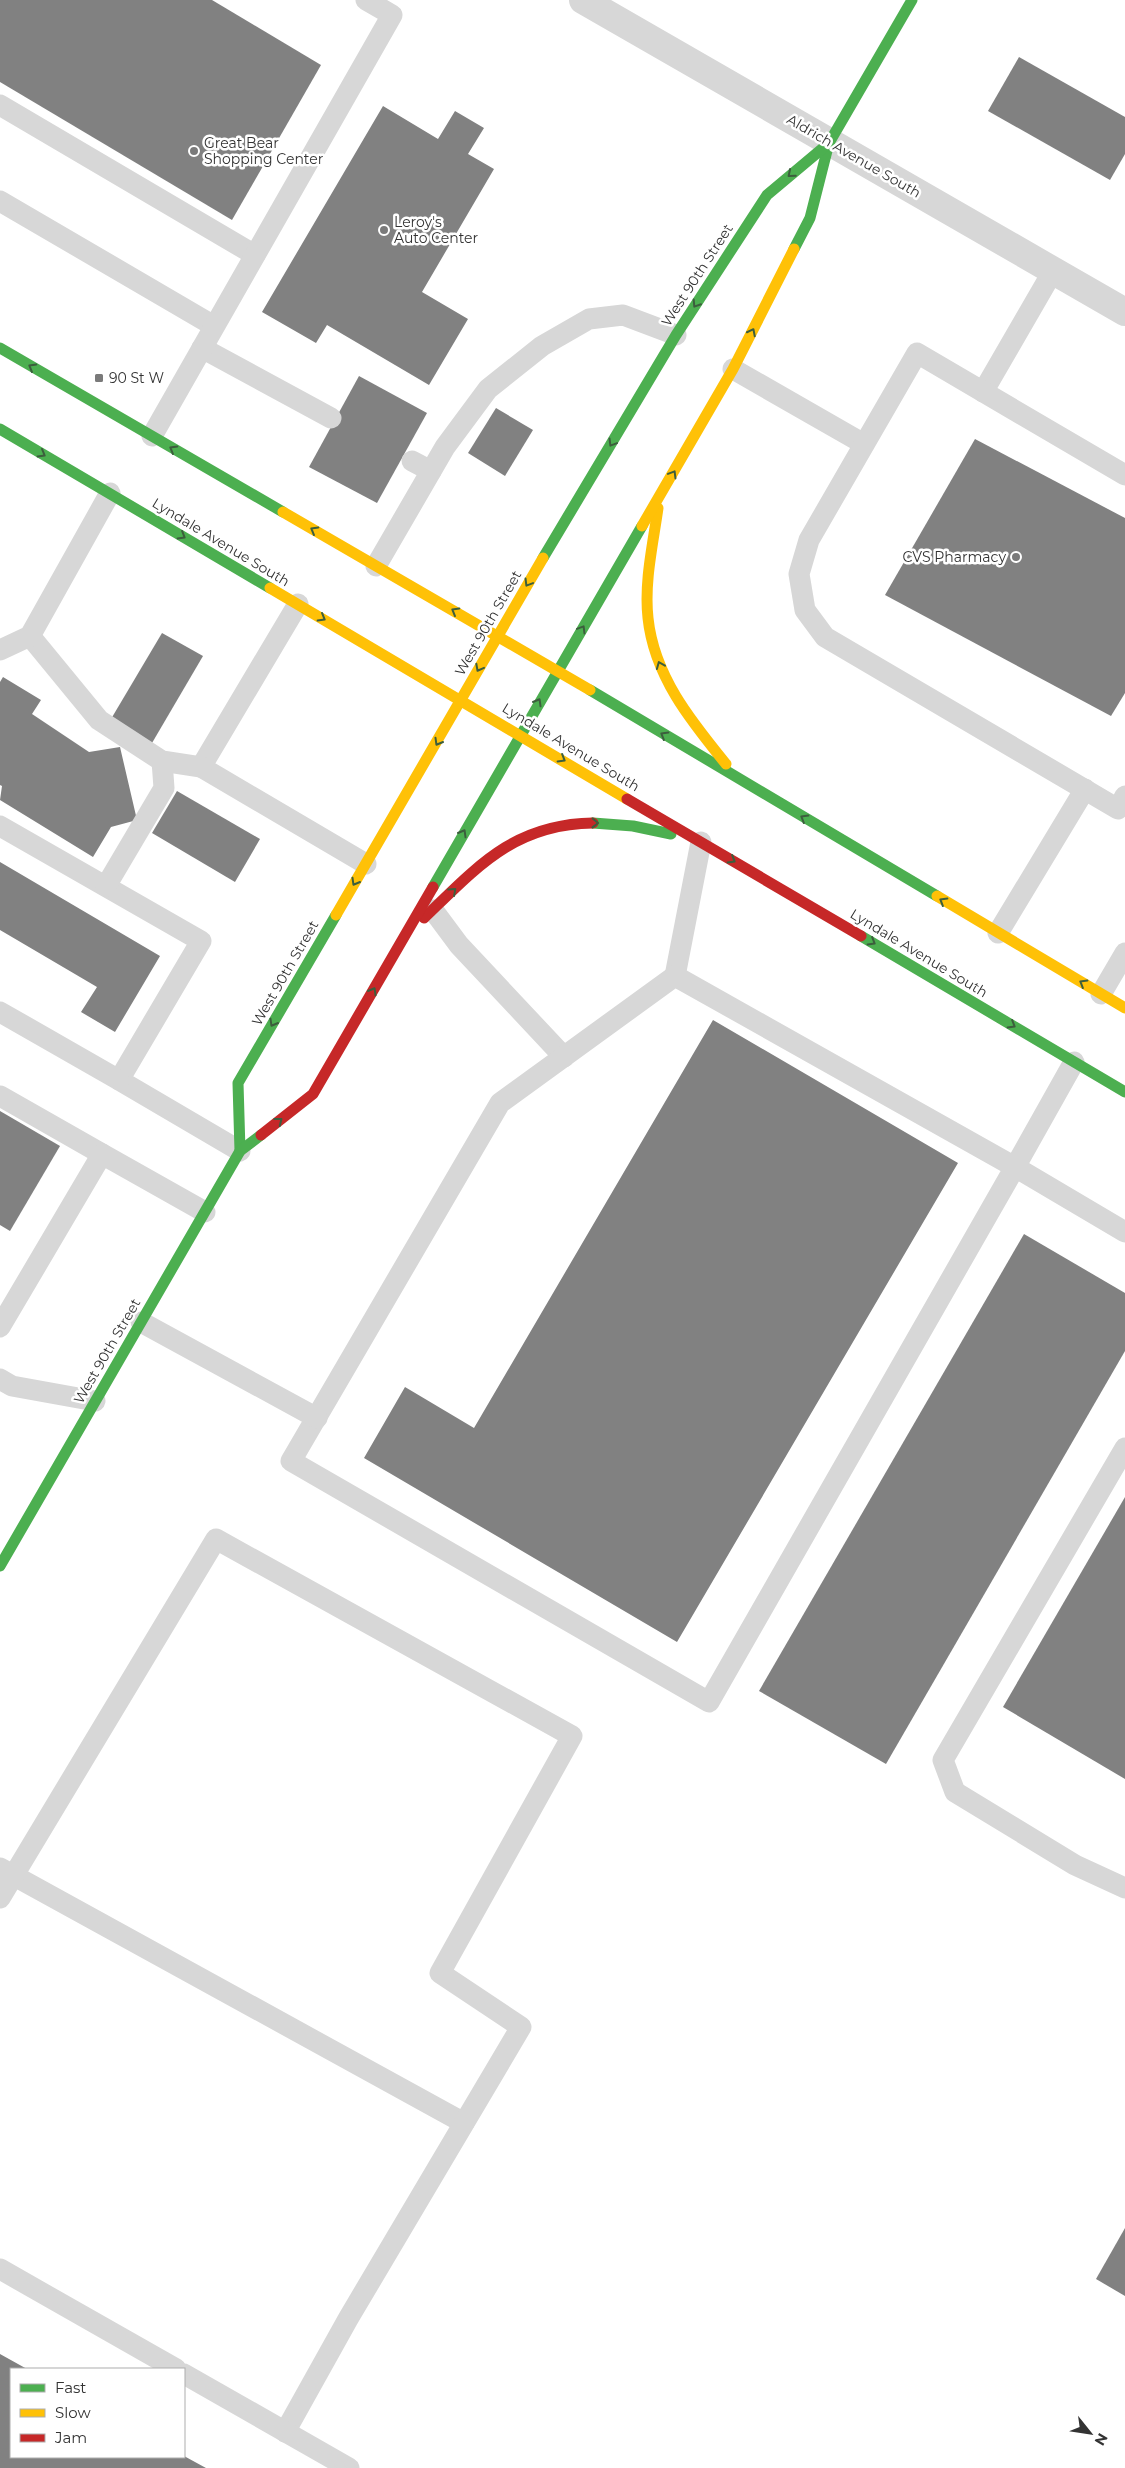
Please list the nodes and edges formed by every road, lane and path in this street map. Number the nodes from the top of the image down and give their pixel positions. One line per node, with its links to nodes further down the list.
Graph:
1 (366, 0): 4 (lane)
2 (583, 0): 6 (street, Aldrich Avenue South)
3 (912, 0): 6 (street, West 90th Street)
4 (396, 8): 8 (lane)
5 (0, 105): 8 (lane)
6 (829, 143): 9 (street, Aldrich Avenue South); 12 (street, West 90th Street, one-way to 12); 15 (street, West 90th Street, one-way to 6)
7 (0, 201): 11 (lane)
8 (255, 255): 11 (lane)
9 (1053, 271): 10 (street, Aldrich Avenue South); 16 (lane)
10 (1125, 312)
11 (214, 326): 14 (lane)
12 (676, 335): 24 (lane); 27 (street, West 90th Street, one-way to 27)
13 (0, 348): 19 (street, one-way to 13)
14 (202, 348): 17 (lane); 19 (lane)
15 (733, 369): 20 (lane); 23 (street, West 90th Street, one-way to 15)
16 (984, 392): 20 (lane); 21 (lane)
17 (331, 418)
18 (0, 429): 22 (street, Lyndale Avenue South, one-way to 22)
19 (152, 436): 24 (street, one-way to 19)
20 (864, 444): 35 (lane)
21 (1125, 475)
22 (110, 493): 25 (street, Lyndale Avenue South, one-way to 25); 26 (lane)
23 (660, 496): 29 (street, West 90th Street, one-way to 23); 34 (street, one-way to 23)
24 (376, 566): 27 (street, one-way to 24)
25 (298, 604): 30 (street, Lyndale Avenue South, one-way to 30); 33 (lane)
26 (30, 636): 28 (lane); 32 (lane)
27 (497, 636): 29 (street); 30 (street, West 90th Street, one-way to 30)
28 (0, 650)
29 (557, 671): 31 (street, West 90th Street, one-way to 29); 34 (street, one-way to 29)
30 (462, 700): 31 (street, Lyndale Avenue South); 39 (street, West 90th Street, one-way to 39)
31 (520, 734): 38 (street, Lyndale Avenue South, one-way to 38); 43 (street, West 90th Street, one-way to 31)
32 (162, 761): 33 (lane); 40 (lane)
33 (201, 767): 39 (lane)
34 (736, 777): 42 (street, one-way to 34)
35 (1085, 789): 36 (lane); 42 (lane)
36 (1125, 796)
37 (0, 826): 40 (lane)
38 (701, 842): 41 (street, one-way to 38); 45 (lane); 50 (street, Lyndale Avenue South, one-way to 50)
39 (366, 864): 54 (street, West 90th Street, one-way to 54)
40 (106, 886): 51 (lane)
41 (432, 910): 43 (street); 49 (lane)
42 (998, 933): 46 (street, one-way to 42)
43 (404, 936): 54 (street, West 90th Street, one-way to 43)
44 (1125, 953): 46 (lane)
45 (675, 976): 49 (lane); 56 (lane)
46 (1101, 994): 47 (street)
47 (1125, 1008)
48 (0, 1012): 51 (lane)
49 (564, 1057): 63 (lane)
50 (1074, 1062): 52 (street, Lyndale Avenue South); 56 (lane)
51 (119, 1080): 54 (lane)
52 (1125, 1092)
53 (0, 1096): 55 (lane)
54 (240, 1151): 57 (street, West 90th Street)
55 (102, 1154): 57 (lane); 59 (lane)
56 (1015, 1167): 58 (lane); 63 (lane)
57 (205, 1212): 60 (street, West 90th Street)
58 (1125, 1232)
59 (3, 1314)
60 (141, 1322): 62 (street, West 90th Street); 63 (lane)
61 (0, 1379): 62 (lane)
62 (95, 1401): 65 (street, West 90th Street)
63 (317, 1418)
64 (1125, 1448): 67 (lane)
65 (0, 1566)
66 (6, 1871): 68 (lane); 69 (lane); 69 (lane)
67 (1125, 1888)
68 (0, 1898)
69 (464, 2123): 73 (lane)
70 (0, 2269): 71 (lane)
71 (174, 2368)
72 (185, 2375): 73 (lane)
73 (285, 2432): 74 (lane)
74 (349, 2468)

